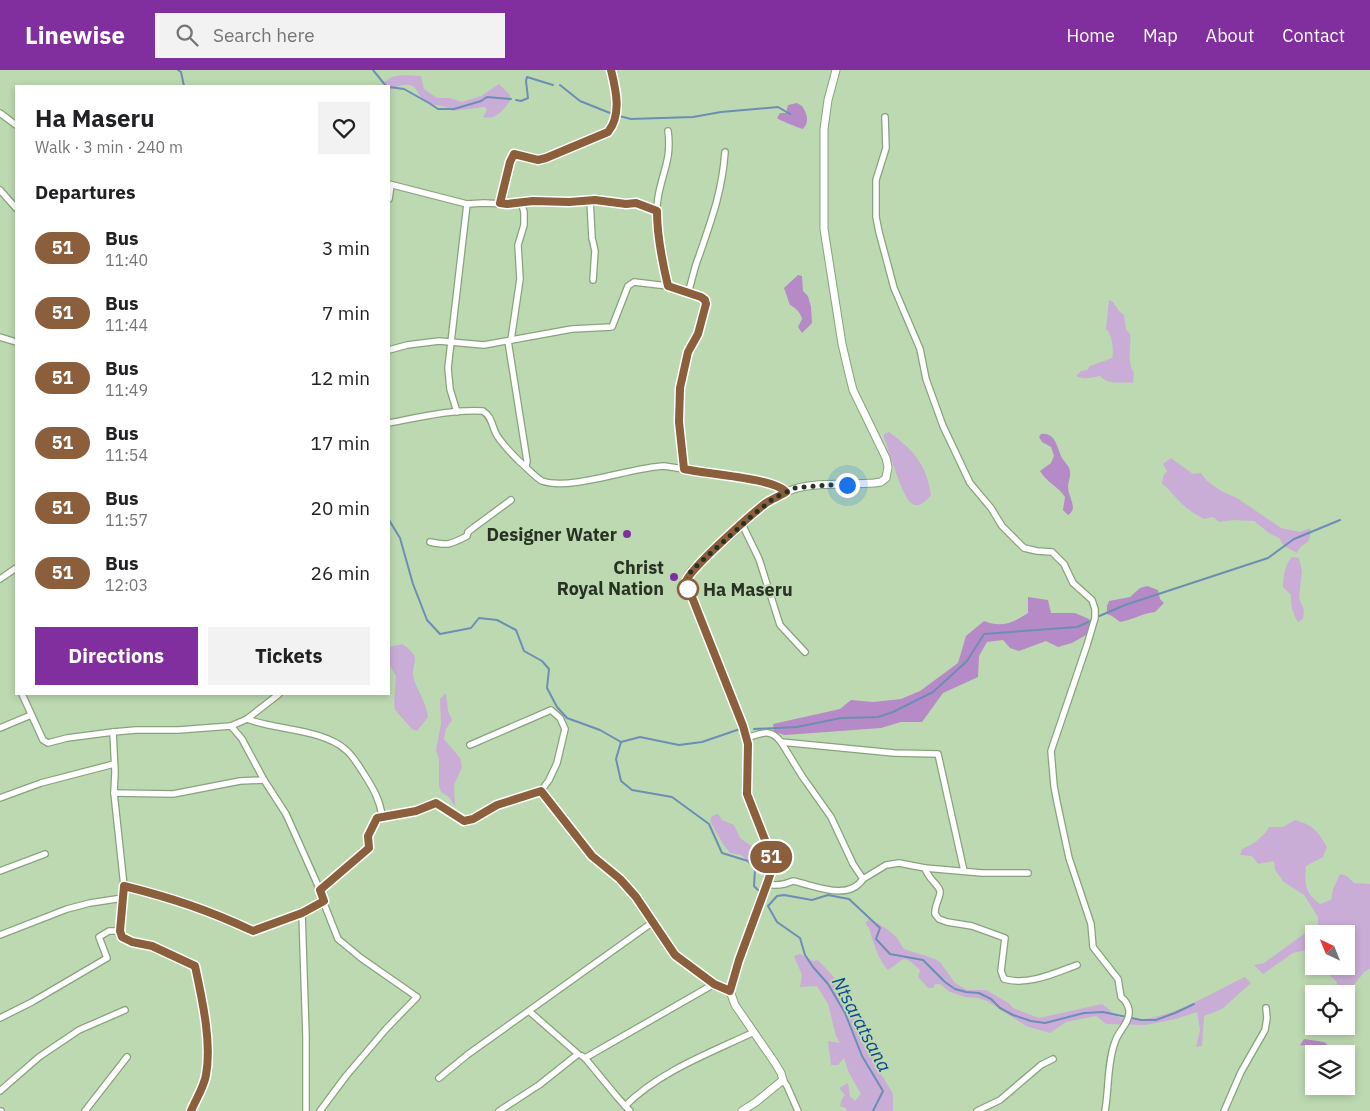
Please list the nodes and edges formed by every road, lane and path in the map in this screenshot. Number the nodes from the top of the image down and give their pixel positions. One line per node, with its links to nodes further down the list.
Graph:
1 (611, 70): 12 (street)
2 (836, 70): 28 (street)
3 (0, 113): 5 (street)
4 (885, 117): 91 (street)
5 (15, 124)
6 (668, 131): 15 (street)
7 (725, 152): 18 (street)
8 (390, 184): 13 (street)
9 (0, 190): 14 (street)
10 (590, 200): 11 (street); 15 (street); 16 (street)
11 (521, 202): 12 (street); 20 (street)
12 (500, 203): 13 (street)
13 (467, 204): 21 (street)
14 (15, 207)
15 (657, 211): 17 (street)
16 (593, 280)
17 (668, 286): 18 (street); 20 (street)
18 (688, 293): 27 (street)
19 (0, 337): 22 (street)
20 (509, 340): 21 (street); 26 (street)
21 (450, 341): 23 (street); 24 (street)
22 (15, 342)
23 (390, 350)
24 (457, 412): 25 (street); 26 (street)
25 (390, 422)
26 (526, 466): 27 (street)
27 (684, 469): 28 (street)
28 (786, 492): 30 (street)
29 (511, 500): 31 (street)
30 (742, 524): 34 (street); 42 (street)
31 (430, 542)
32 (15, 568): 33 (street)
33 (0, 579)
34 (805, 652)
35 (22, 695): 37 (street)
36 (278, 695): 38 (street)
37 (31, 715): 40 (street); 41 (street)
38 (247, 719): 39 (street); 50 (street)
39 (231, 726): 41 (street); 46 (street)
40 (0, 728)
41 (113, 732): 45 (street)
42 (746, 738): 43 (street); 57 (street)
43 (781, 742): 53 (street); 56 (street)
44 (470, 745): 47 (street)
45 (114, 764): 48 (street); 49 (street)
46 (264, 780): 48 (street); 59 (street)
47 (541, 791): 50 (street); 63 (street)
48 (114, 793): 58 (street)
49 (0, 798)
50 (382, 816): 59 (street)
51 (45, 854): 54 (street)
52 (925, 868): 53 (street); 56 (street); 66 (street)
53 (964, 871): 55 (street)
54 (0, 872)
55 (1028, 873)
56 (863, 879): 57 (street)
57 (767, 884): 68 (street)
58 (124, 886): 60 (street); 62 (street)
59 (320, 890): 61 (street)
60 (123, 898): 64 (street); 65 (street)
61 (324, 901): 62 (street); 85 (street)
62 (302, 913): 84 (street)
63 (653, 922): 67 (street); 71 (street)
64 (120, 931): 72 (street); 83 (street)
65 (0, 935)
66 (1077, 965)
67 (714, 984): 68 (street); 76 (street)
68 (730, 991): 73 (street)
69 (1266, 1008): 92 (street)
70 (125, 1010): 80 (street)
71 (530, 1012): 74 (street); 78 (street)
72 (0, 1018)
73 (754, 1032): 79 (street); 81 (street)
74 (578, 1054): 76 (street); 86 (street)
75 (128, 1057): 82 (street)
76 (585, 1058): 81 (street)
77 (1052, 1059): 90 (street)
78 (440, 1078)
79 (783, 1080): 88 (street); 89 (street)
80 (0, 1091)
81 (625, 1106): 87 (street)
82 (86, 1111)
83 (191, 1111)
84 (306, 1111)
85 (320, 1111)
86 (499, 1111)
87 (630, 1111)
88 (742, 1111)
89 (798, 1111)
90 (977, 1111)
91 (1105, 1111)
92 (1224, 1111)

